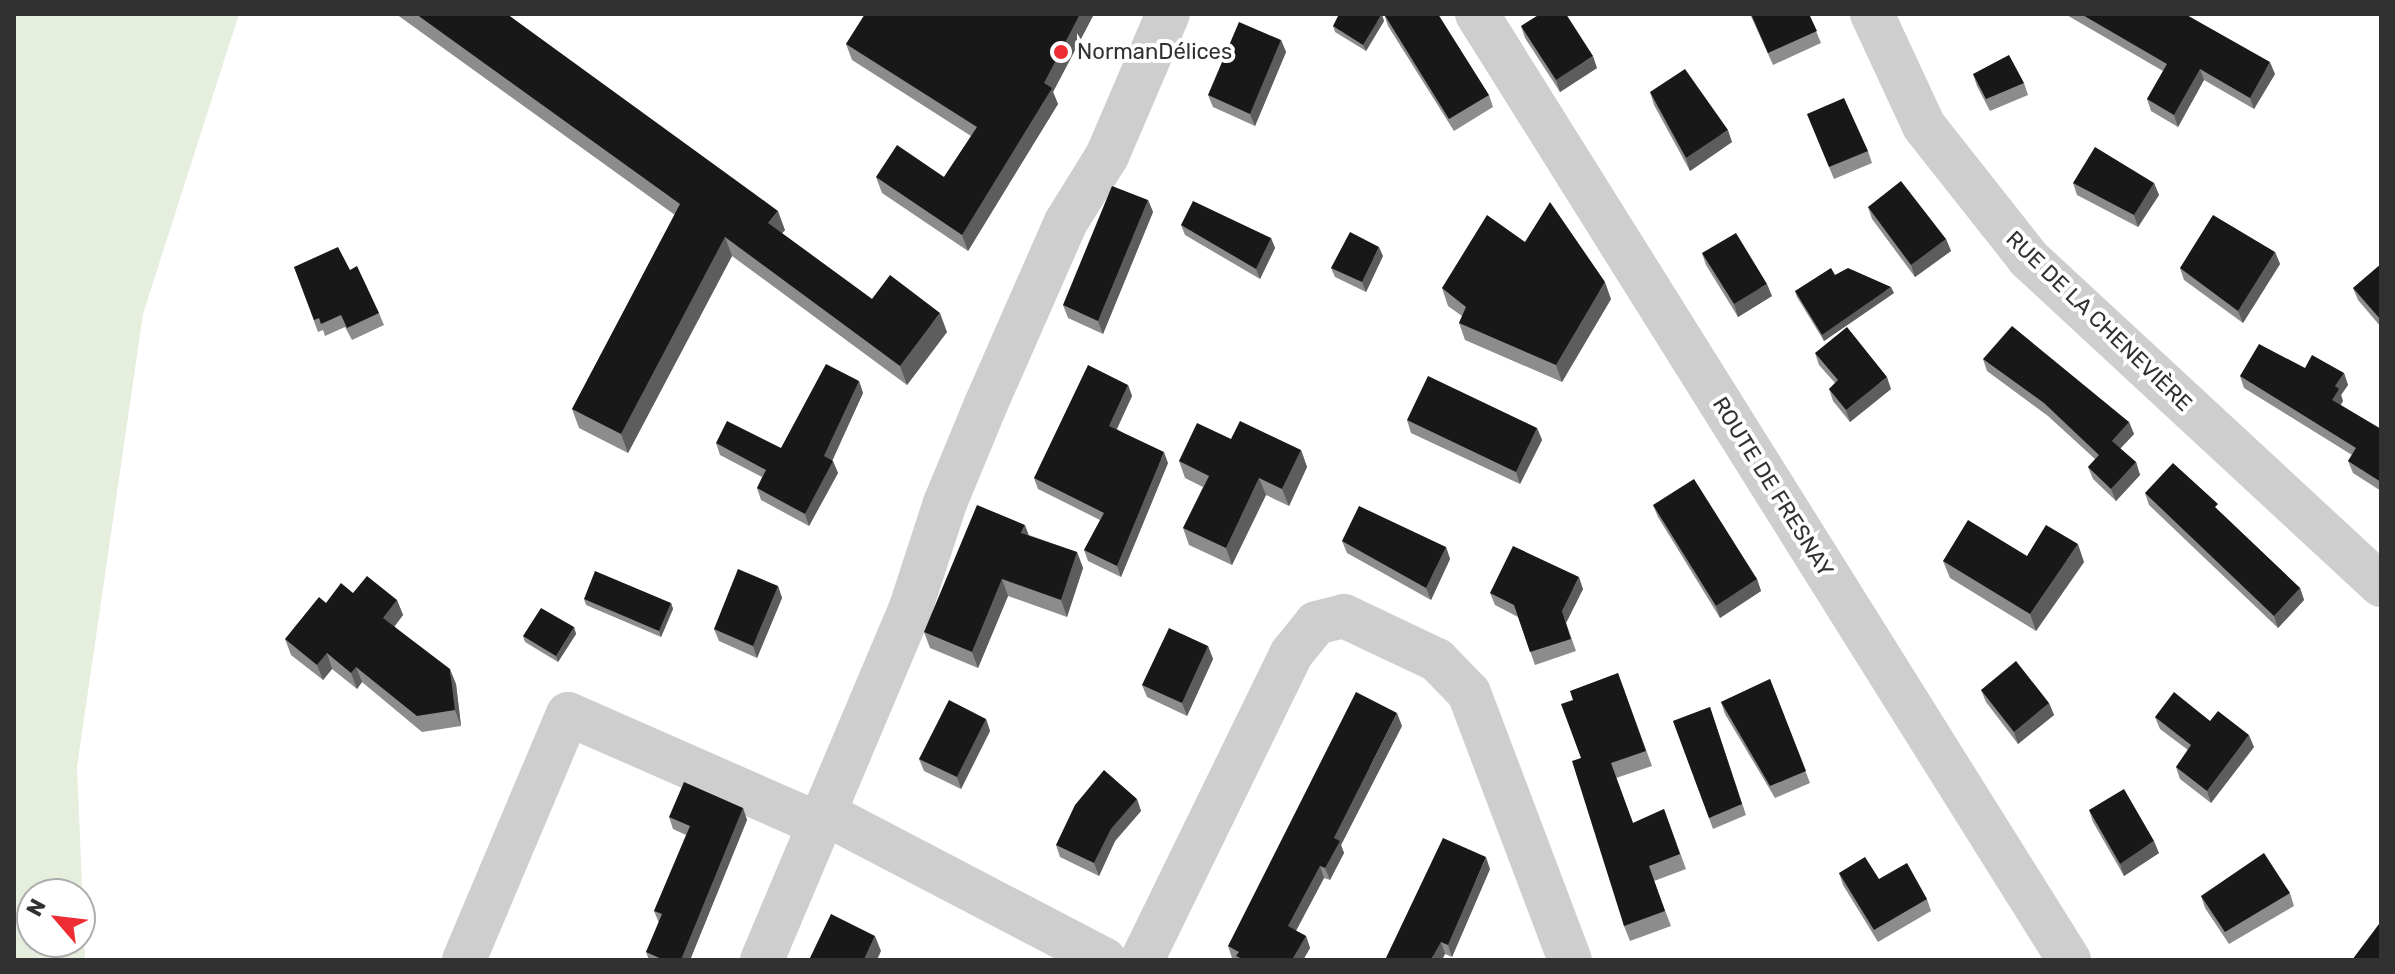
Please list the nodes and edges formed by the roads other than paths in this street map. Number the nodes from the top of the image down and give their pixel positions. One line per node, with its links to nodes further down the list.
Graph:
1 (1168, 14): 5 (street)
2 (1477, 14): 11 (street, ROUTE DE FRESNAY)
3 (1872, 14): 4 (street, RUE DE LA CHENEVIÈRE)
4 (2381, 585)
5 (820, 818): 6 (street); 7 (street); 8 (street)
6 (464, 960)
7 (762, 960)
8 (1105, 960)
9 (1142, 960): 10 (street)
10 (1570, 960)
11 (2069, 960)

